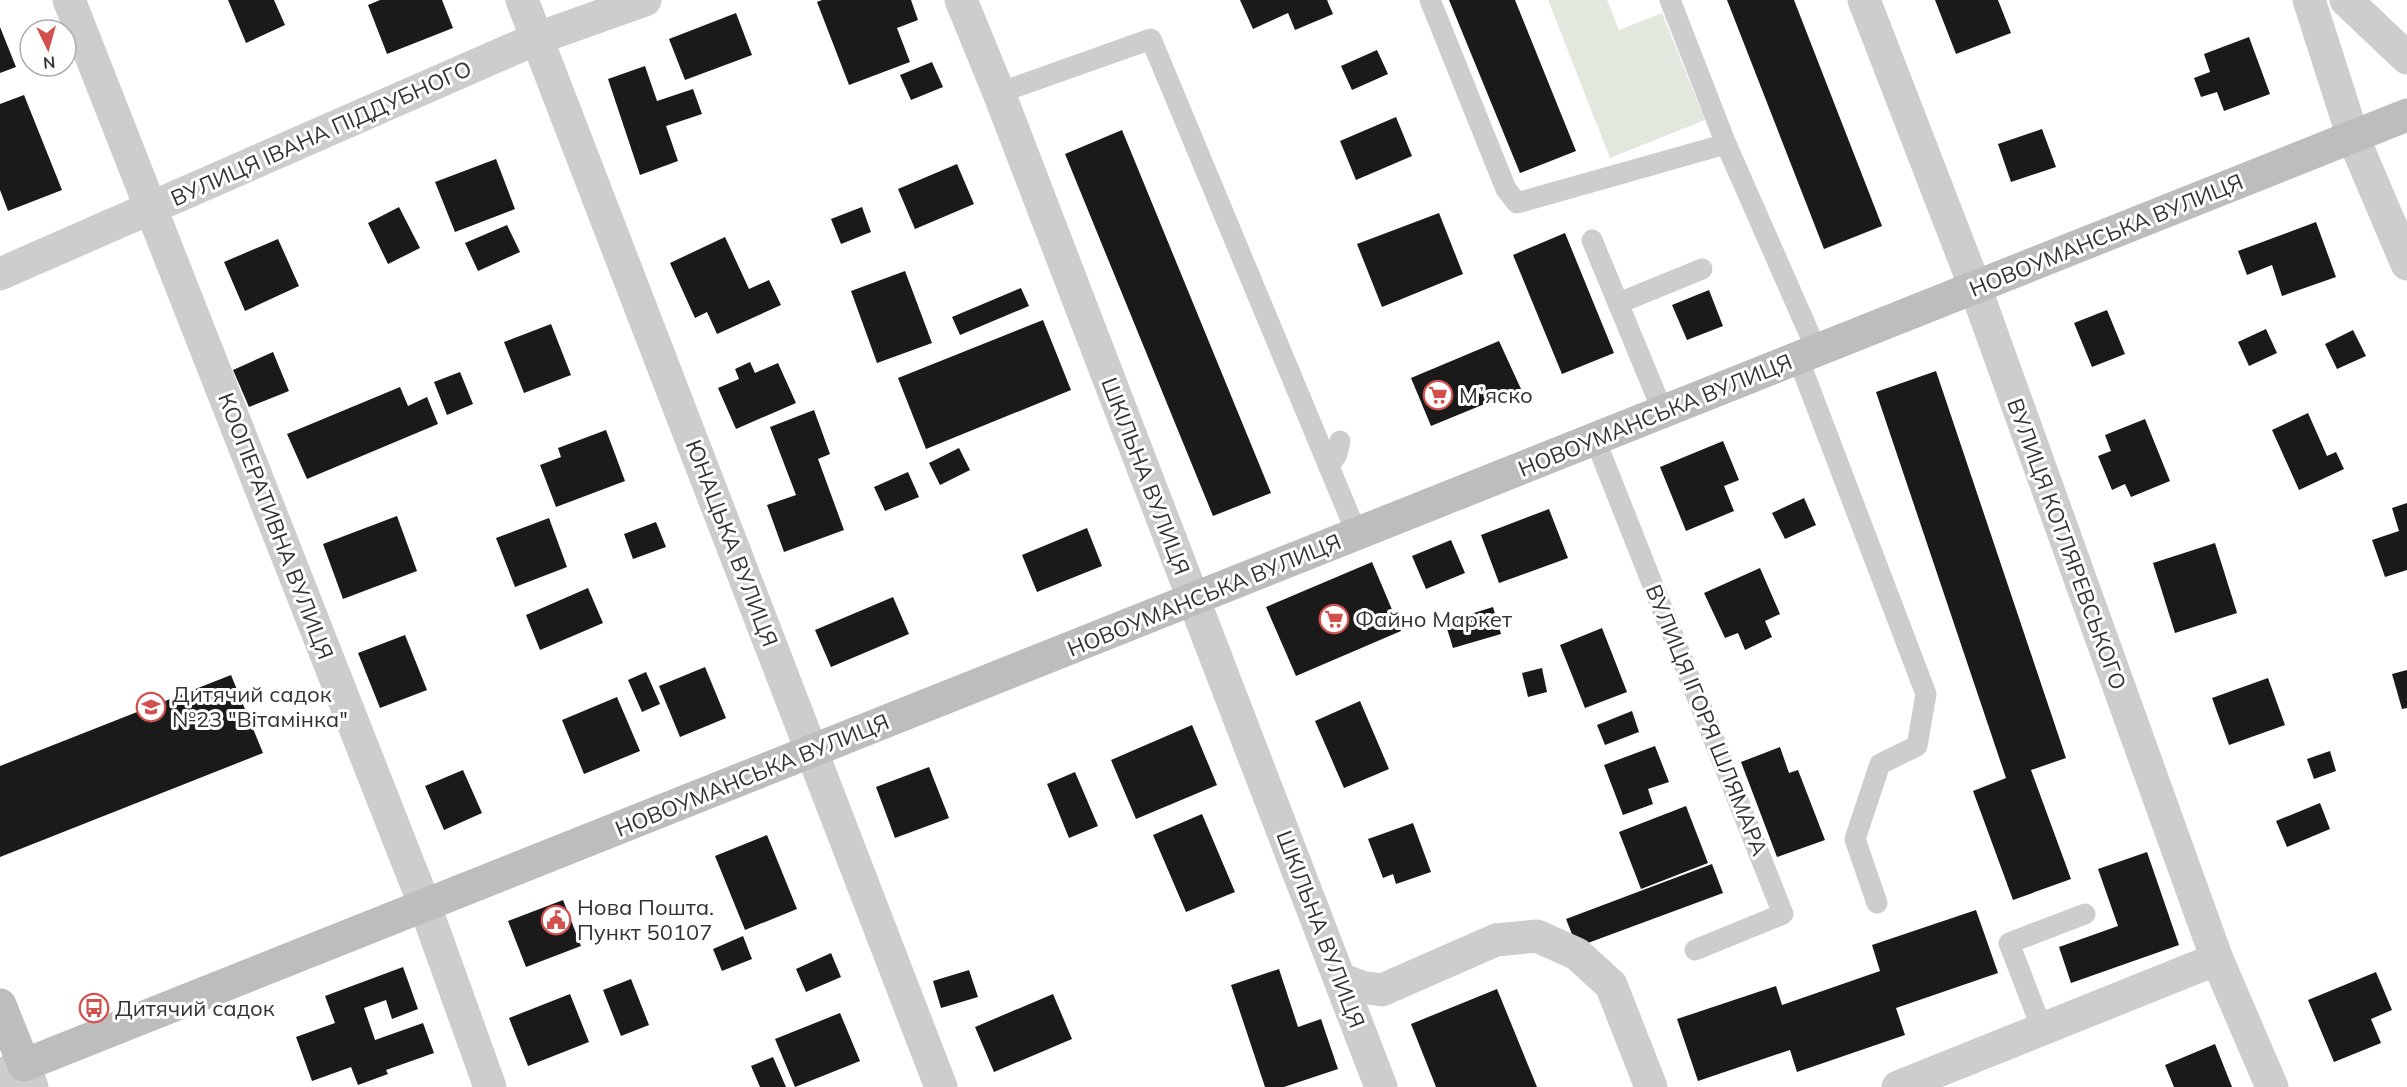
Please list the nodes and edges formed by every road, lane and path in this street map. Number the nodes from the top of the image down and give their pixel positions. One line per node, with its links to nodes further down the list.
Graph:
1 (69, 0): 16 (street, КООПЕРАТИВНА ВУЛИЦЯ)
2 (522, 0): 10 (street, ЮНАЦЬКА ВУЛИЦЯ)
3 (645, 0): 10 (street, ВУЛИЦЯ ІВАНА ПІДДУБНОГО)
4 (961, 0): 12 (street, ШКІЛЬНА ВУЛИЦЯ)
5 (1430, 0): 15 (lane)
6 (1670, 0): 15 (lane)
7 (1864, 0): 21 (street, ВУЛИЦЯ КОТЛЯРЕВСЬКОГО)
8 (2308, 0): 14 (street)
9 (2346, 0): 11 (street)
10 (538, 38): 16 (street, ВУЛИЦЯ ІВАНА ПІДДУБНОГО); 30 (street, ЮНАЦЬКА ВУЛИЦЯ)
11 (2407, 58)
12 (999, 93): 27 (lane); 29 (street, ШКІЛЬНА ВУЛИЦЯ)
13 (2407, 115): 14 (street, НОВОУМАНСЬКА ВУЛИЦЯ)
14 (2353, 136): 18 (street); 21 (street, НОВОУМАНСЬКА ВУЛИЦЯ)
15 (1726, 144): 23 (lane)
16 (151, 207): 20 (street, ВУЛИЦЯ ІВАНА ПІДДУБНОГО); 32 (street, КООПЕРАТИВНА ВУЛИЦЯ)
17 (1592, 240): 22 (lane)
18 (2407, 264)
19 (1702, 269): 22 (lane)
20 (0, 274)
21 (1976, 287): 23 (street, НОВОУМАНСЬКА ВУЛИЦЯ); 35 (street, ВУЛИЦЯ КОТЛЯРЕВСЬКОГО)
22 (1619, 303): 24 (lane)
23 (1807, 354): 24 (street, НОВОУМАНСЬКА ВУЛИЦЯ); 31 (lane)
24 (1663, 411): 25 (street, НОВОУМАНСЬКА ВУЛИЦЯ)
25 (1595, 439): 28 (street, НОВОУМАНСЬКА ВУЛИЦЯ); 34 (lane, ВУЛИЦЯ ІГОРЯ ШЛЯМАРА)
26 (1340, 441): 27 (lane)
27 (1329, 467): 28 (lane)
28 (1357, 534): 29 (street, НОВОУМАНСЬКА ВУЛИЦЯ)
29 (1194, 599): 30 (street, НОВОУМАНСЬКА ВУЛИЦЯ); 36 (street, ШКІЛЬНА ВУЛИЦЯ)
30 (812, 751): 32 (street, НОВОУМАНСЬКА ВУЛИЦЯ); 41 (street, ЮНАЦЬКА ВУЛИЦЯ)
31 (1877, 903)
32 (425, 906): 39 (street, НОВОУМАНСЬКА ВУЛИЦЯ); 40 (street, КООПЕРАТИВНА ВУЛИЦЯ)
33 (2085, 914): 38 (lane)
34 (1695, 950)
35 (2217, 959): 38 (street); 45 (street, ВУЛИЦЯ КОТЛЯРЕВСЬКОГО)
36 (1340, 979): 42 (street, ШКІЛЬНА ВУЛИЦЯ); 43 (street)
37 (0, 1005): 39 (street)
38 (2042, 1029): 44 (street)
39 (19, 1076)
40 (490, 1087)
41 (941, 1087)
42 (1382, 1087)
43 (1651, 1087)
44 (1898, 1087)
45 (2272, 1087)

